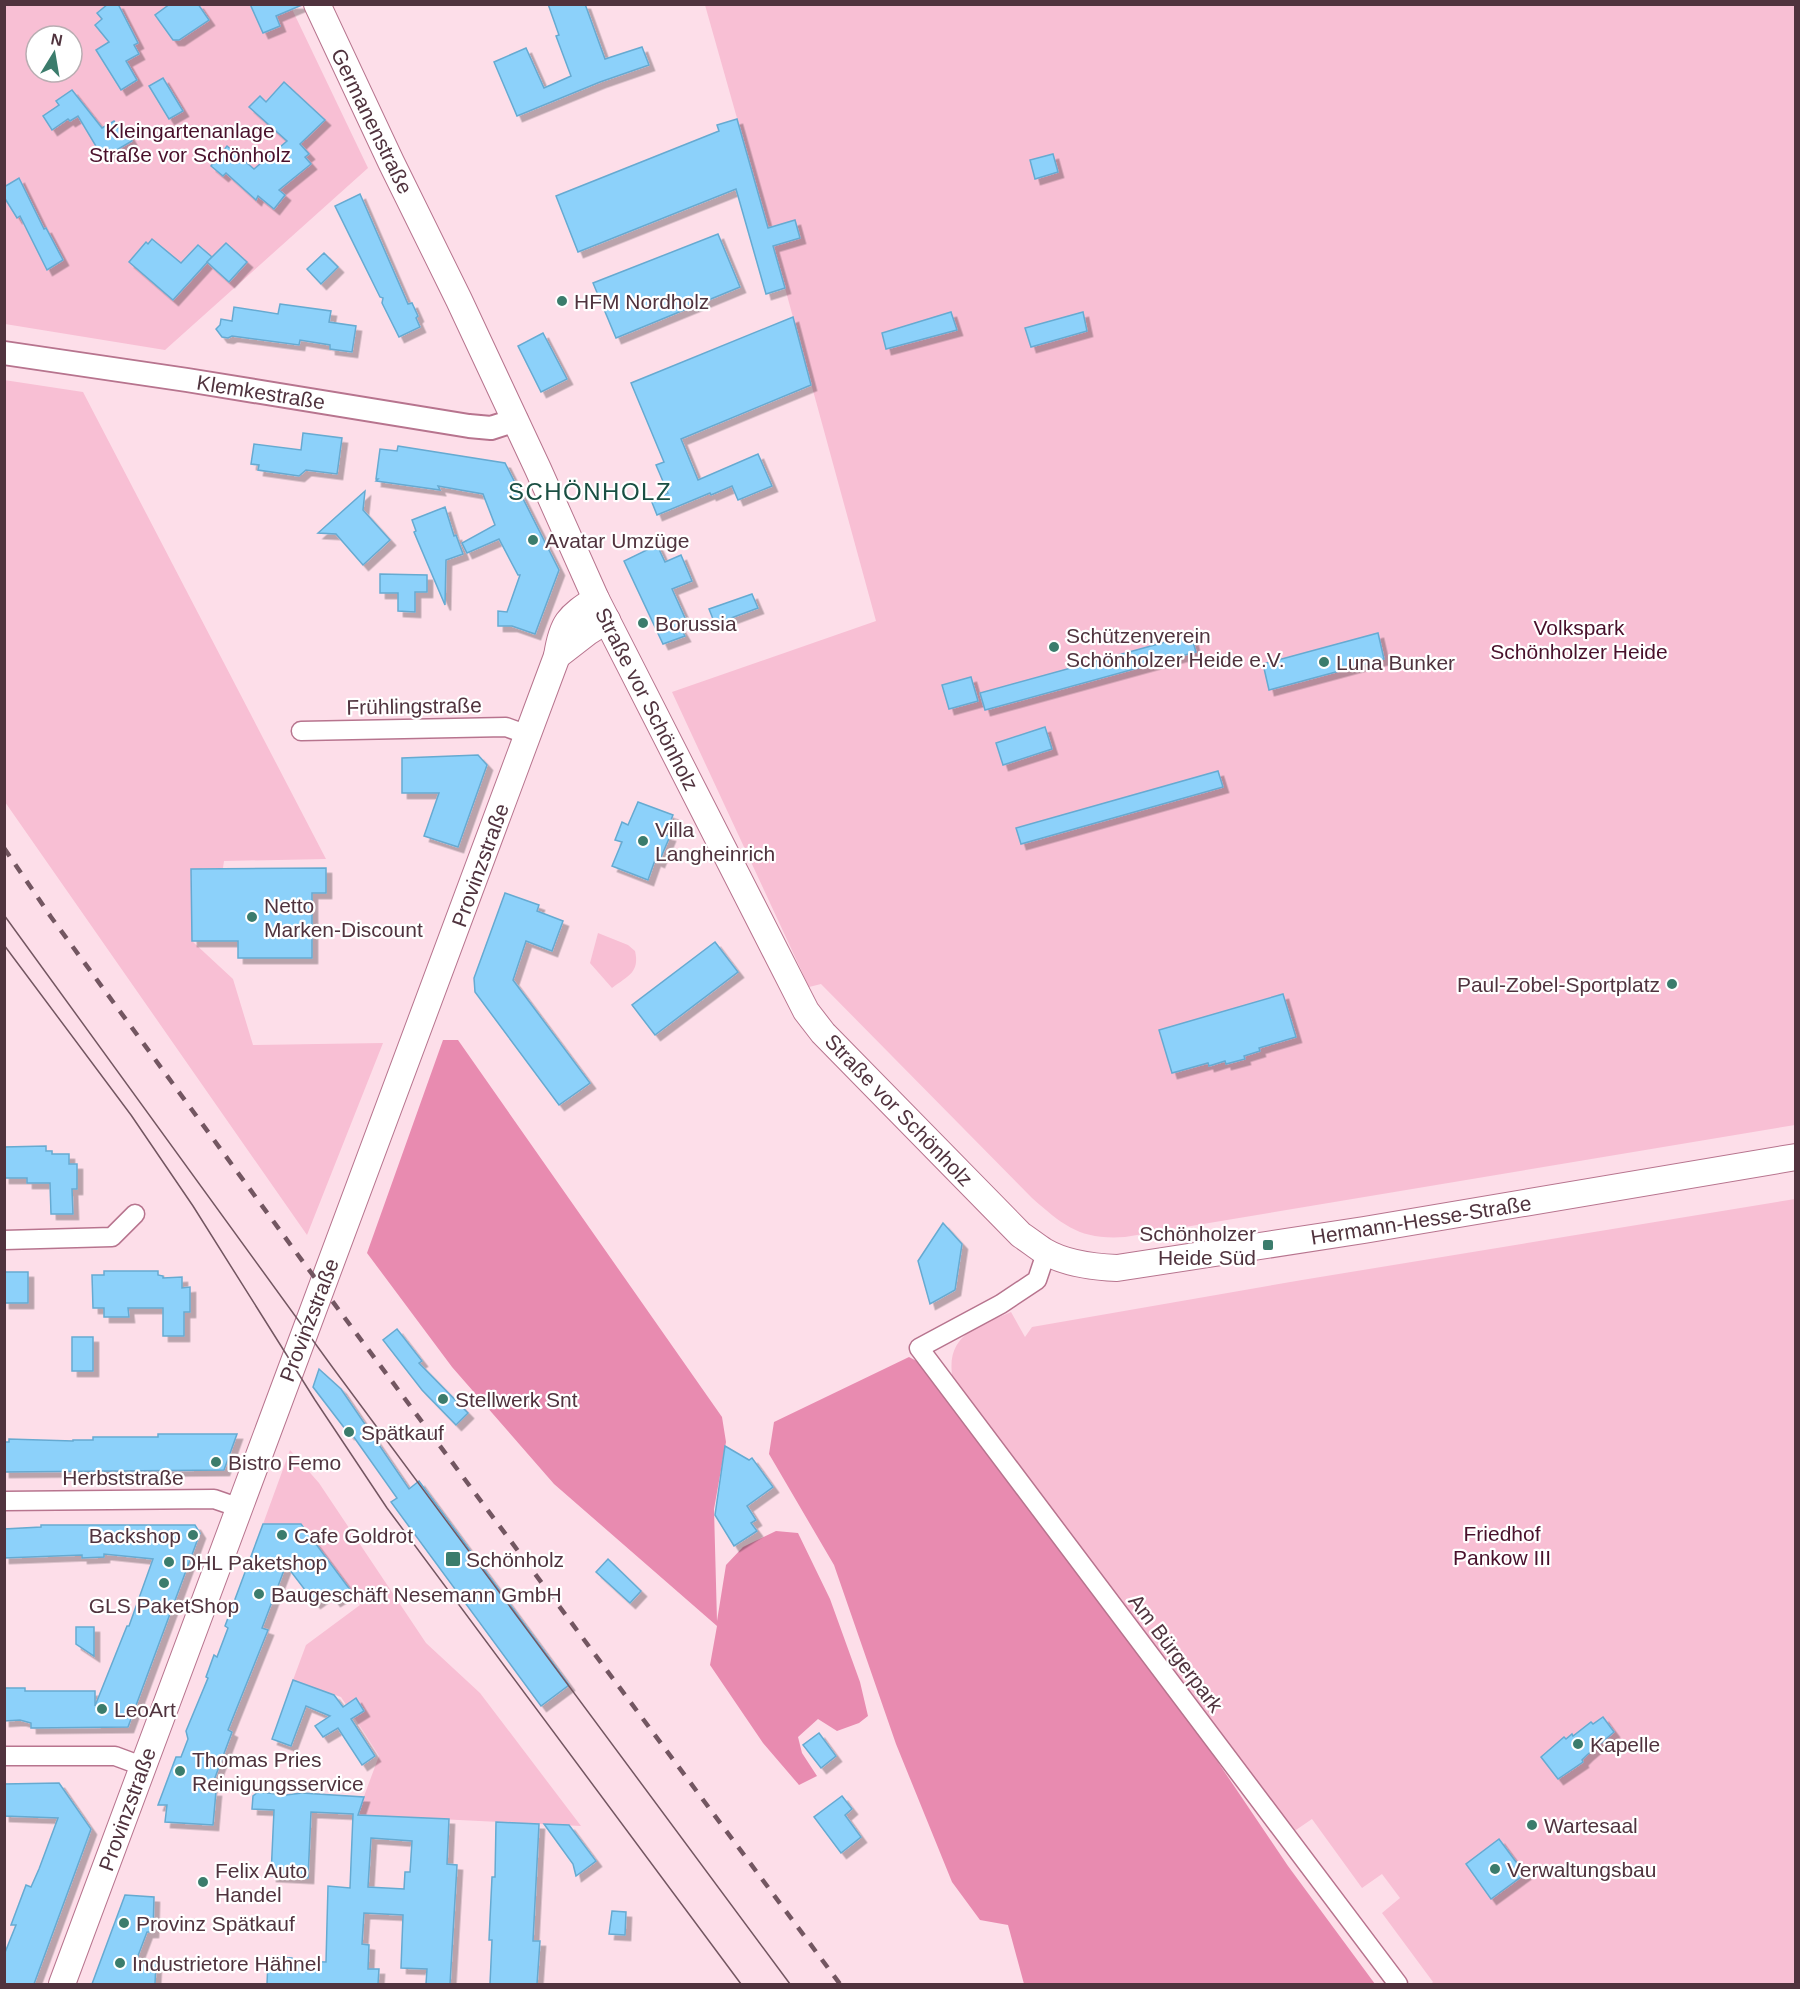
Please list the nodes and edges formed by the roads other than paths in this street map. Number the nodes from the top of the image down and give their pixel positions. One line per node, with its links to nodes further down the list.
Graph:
1 (317, 4): 2 (main road, Germanenstraße)
2 (429, 237): 4 (main road, Straße vor Schönholz)
3 (4, 353): 4 (street, Klemkestraße)
4 (516, 420): 5 (main road, Straße vor Schönholz)
5 (601, 610): 7 (main road, Provinzstraße); 11 (main road, Straße vor Schönholz)
6 (301, 731): 7 (street, Frühlingstraße)
7 (528, 735): 13 (main road, Provinzstraße)
8 (1796, 1157): 11 (main road, Hermann-Hesse-Straße)
9 (135, 1214): 10 (street)
10 (4, 1240)
11 (1047, 1253): 17 (street, Am Bürgerpark)
12 (4, 1501): 13 (street, Herbststraße)
13 (240, 1508): 15 (main road, Provinzstraße)
14 (4, 1756): 15 (street)
15 (142, 1766): 16 (main road, Provinzstraße)
16 (62, 1984)
17 (1398, 1984)

